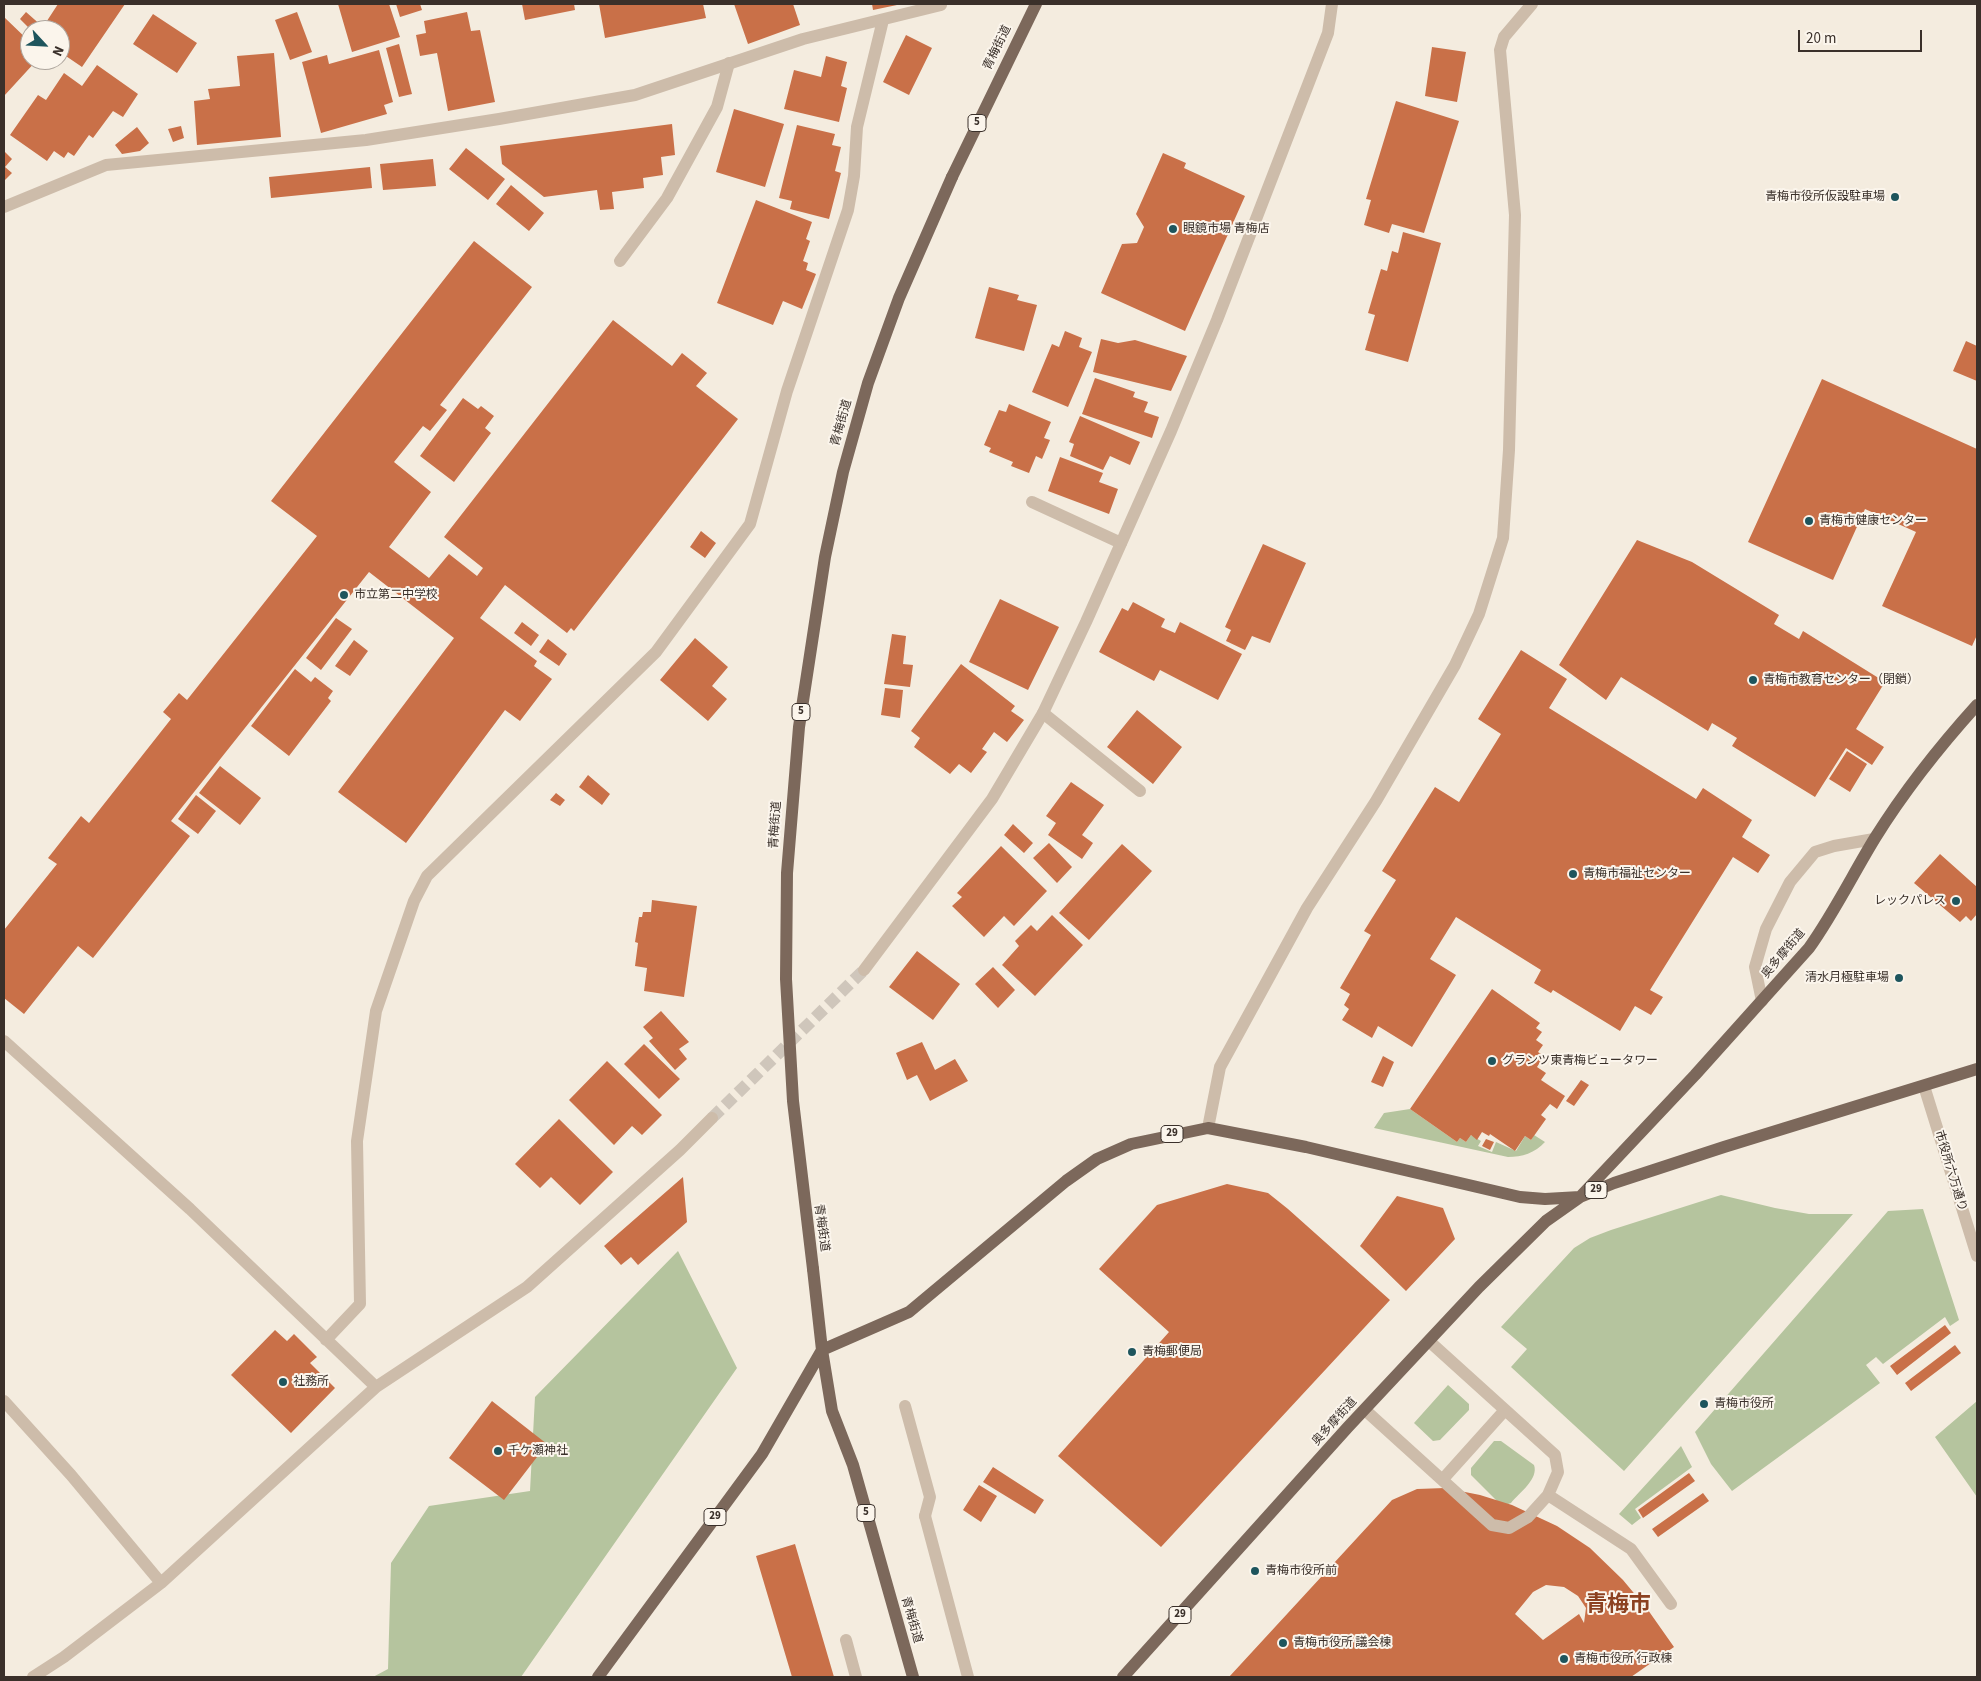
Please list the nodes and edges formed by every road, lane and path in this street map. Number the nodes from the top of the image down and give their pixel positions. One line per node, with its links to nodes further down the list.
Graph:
1 (942, 4): 5 (street)
2 (1036, 4): 26 (main road, 青梅街道 / 5, bridge)
3 (1332, 4): 10 (street)
4 (1532, 4): 21 (street)
5 (883, 20): 6 (street); 24 (street)
6 (729, 63): 7 (street); 8 (street)
7 (4, 207)
8 (620, 261)
9 (1032, 502): 10 (street)
10 (1121, 543): 12 (street)
11 (1977, 705): 14 (main road, 奥多摩街道 / 29)
12 (1043, 713): 13 (street); 15 (street)
13 (1140, 790)
14 (1874, 839): 16 (main road, 奥多摩街道 / 29); 16 (street)
15 (864, 970)
16 (1762, 1001): 22 (main road, 奥多摩街道 / 29)
17 (4, 1041): 24 (street)
18 (1977, 1069): 19 (main road, 奥多摩街道 / 29)
19 (1924, 1086): 22 (main road, 奥多摩街道 / 29); 23 (street, 市役所六万通り)
20 (712, 1118): 27 (street)
21 (1208, 1128): 22 (main road, 29); 26 (main road, 29)
22 (1580, 1196): 25 (main road, 奥多摩街道 / 29)
23 (1977, 1256)
24 (326, 1340): 27 (street)
25 (1430, 1342): 30 (main road, 奥多摩街道 / 29); 31 (street)
26 (822, 1350): 38 (main road, 29); 40 (main road, 青梅街道 / 5)
27 (376, 1387): 34 (street)
28 (4, 1402): 34 (street)
29 (905, 1406): 41 (street)
30 (1365, 1410): 32 (street); 42 (main road, 奥多摩街道 / 29)
31 (1505, 1410): 32 (street); 33 (street)
32 (1442, 1479): 33 (street)
33 (1548, 1495): 35 (street)
34 (161, 1583): 37 (street)
35 (1671, 1604)
36 (846, 1640): 39 (street)
37 (33, 1677)
38 (598, 1677)
39 (856, 1677)
40 (913, 1677)
41 (968, 1677)
42 (1123, 1677)

